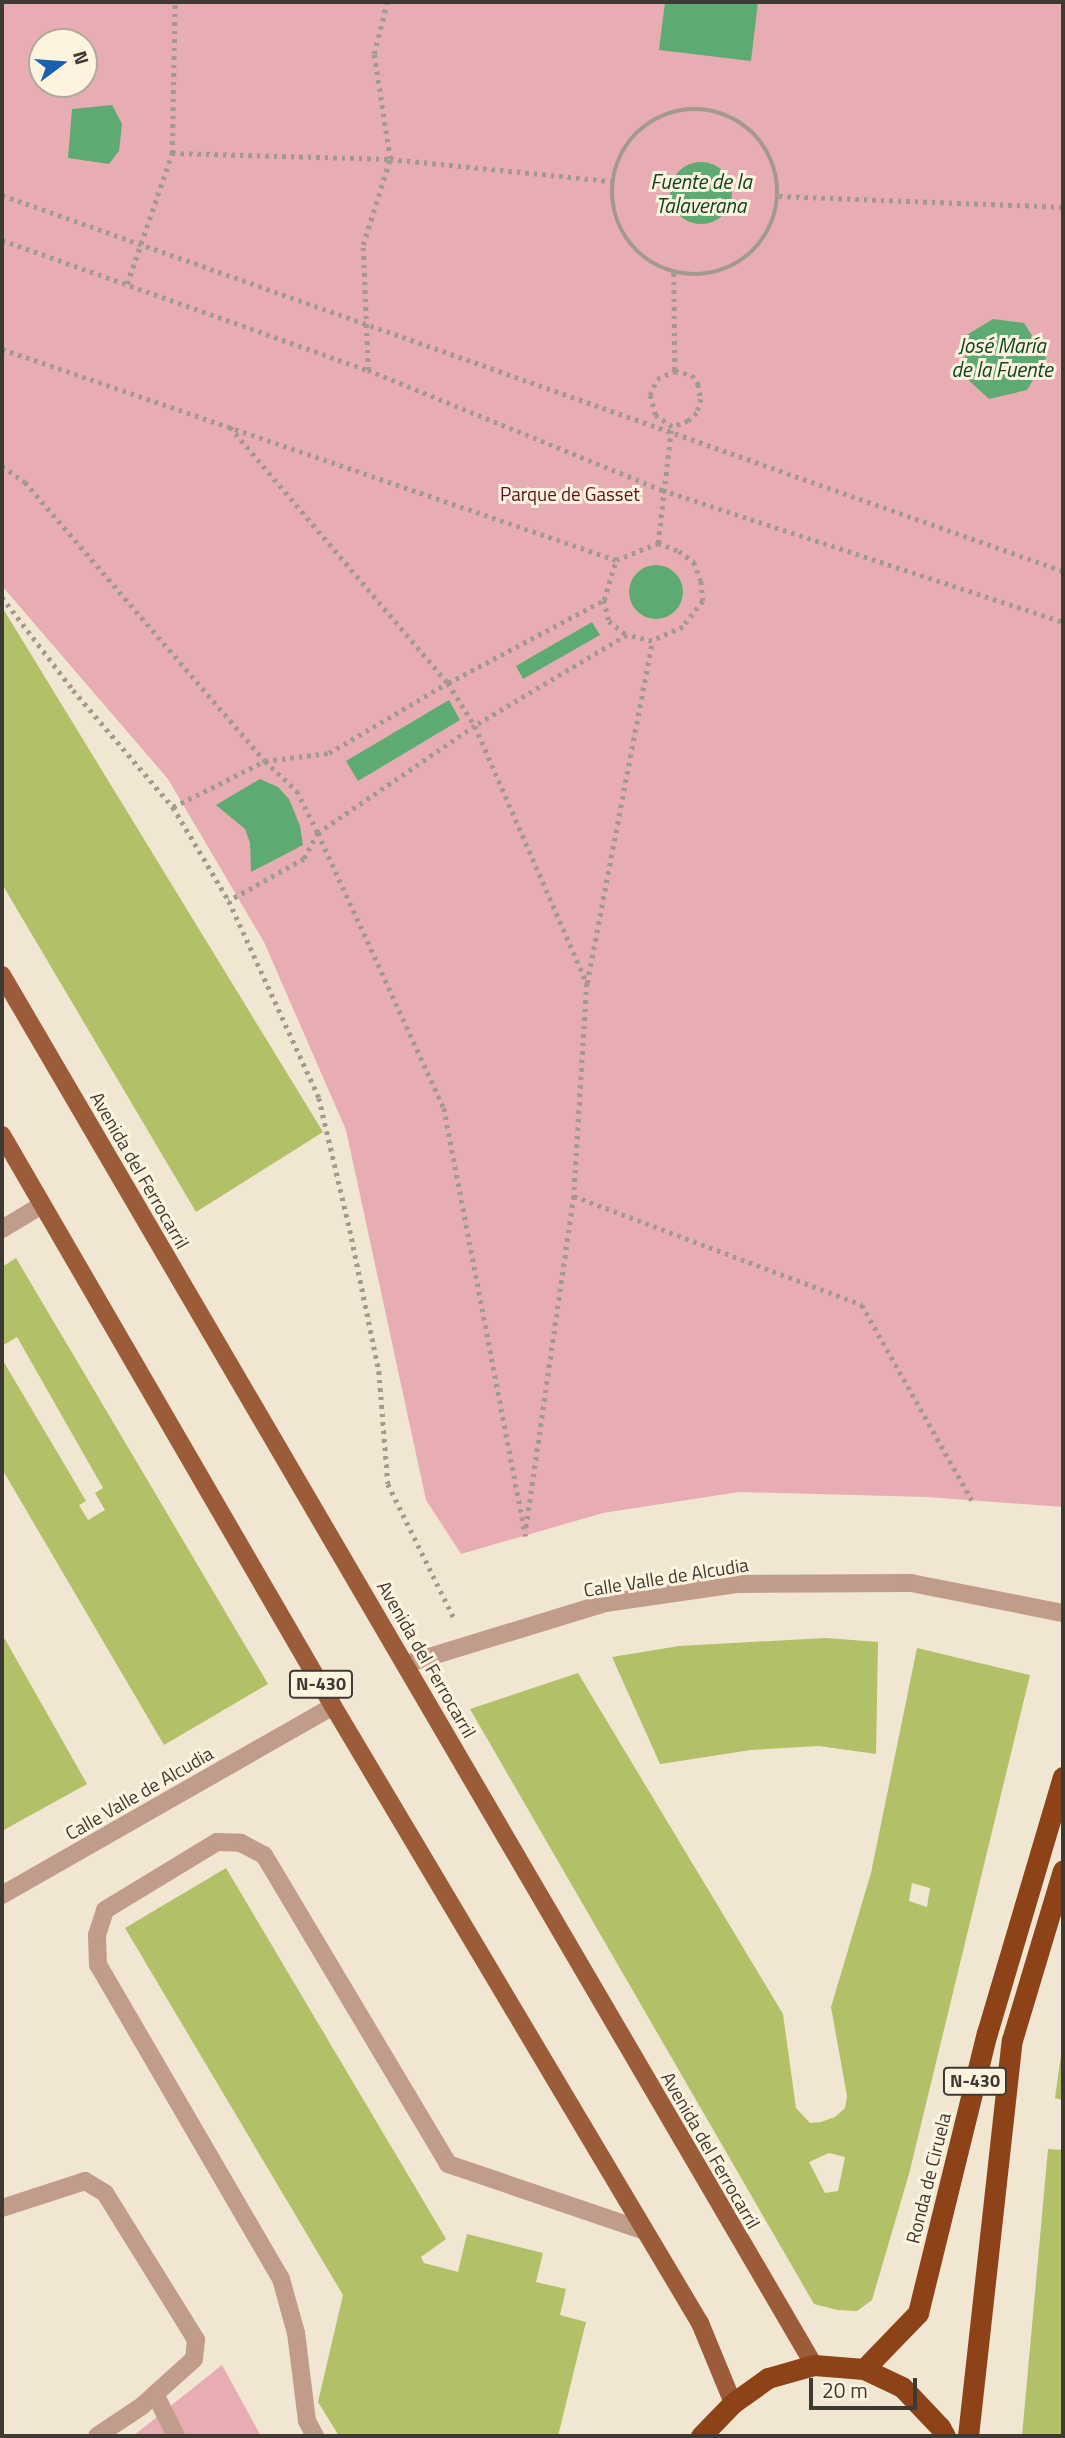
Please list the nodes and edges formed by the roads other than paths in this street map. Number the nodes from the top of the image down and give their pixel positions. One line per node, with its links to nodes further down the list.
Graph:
1 (2, 975): 6 (main road, Avenida del Ferrocarril)
2 (2, 1135): 3 (main road, N-430)
3 (42, 1205): 4 (street); 7 (main road, N-430)
4 (2, 1229)
5 (1063, 1613): 6 (street, Calle Valle de Alcudia)
6 (406, 1664): 13 (main road, Avenida del Ferrocarril)
7 (333, 1706): 10 (street, Calle Valle de Alcudia); 12 (main road, N-430)
8 (1063, 1777): 14 (highway, Ronda de Ciruela / N-430)
9 (1063, 1870): 22 (highway, N-430)
10 (2, 1895)
11 (2, 2208): 15 (street)
12 (645, 2231): 16 (main road, N-430); 19 (street)
13 (814, 2365): 14 (highway); 16 (highway)
14 (864, 2370): 21 (highway)
15 (155, 2394): 17 (street); 18 (street)
16 (733, 2403): 20 (highway)
17 (97, 2436)
18 (176, 2436)
19 (315, 2436)
20 (701, 2436)
21 (946, 2436)
22 (968, 2436)

